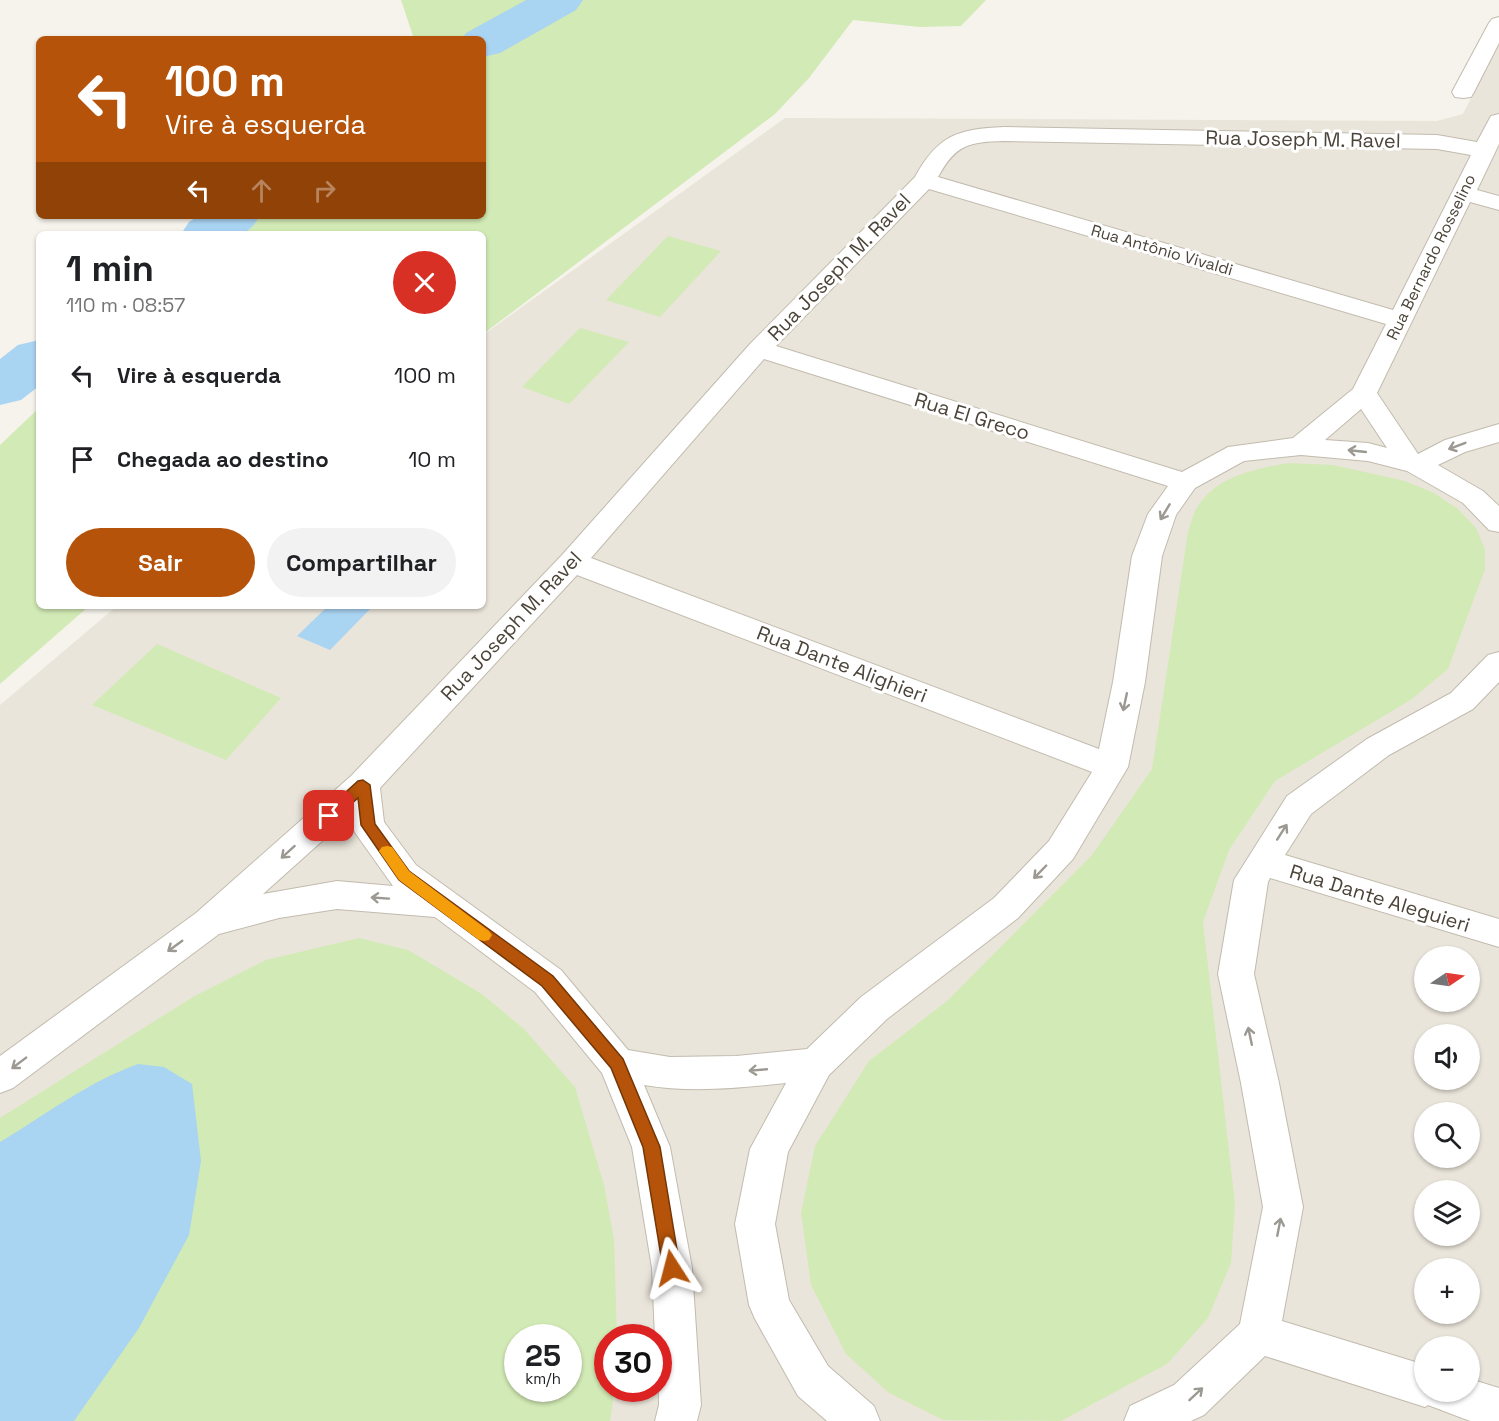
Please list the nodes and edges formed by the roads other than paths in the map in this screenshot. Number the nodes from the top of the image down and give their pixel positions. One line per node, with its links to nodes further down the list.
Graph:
1 (1499, 23): 2 (street)
2 (1463, 92)
3 (1499, 121): 4 (street, Rua Bernardo Rosselino)
4 (1484, 150): 5 (street, Rua Joseph M. Ravel); 6 (street, Rua Bernardo Rosselino)
5 (925, 180): 8 (street, Rua Antônio Vivaldi); 9 (street, Rua Joseph M. Ravel)
6 (1463, 193): 7 (street); 8 (street, Rua Bernardo Rosselino)
7 (1499, 203)
8 (1400, 320): 10 (street, Rua Bernardo Rosselino)
9 (759, 349): 14 (street, Rua El Greco); 17 (street, Rua Joseph M. Ravel)
10 (1364, 393): 12 (street, Rua Bernardo Rosselino); 13 (street)
11 (1499, 434): 13 (street, one-way to 13)
12 (1301, 446): 13 (street, one-way to 12); 14 (street)
13 (1414, 464): 15 (street)
14 (1185, 482): 19 (street, one-way to 19)
15 (1486, 494): 16 (street)
16 (1499, 523)
17 (572, 562): 19 (street, Rua Dante Alighieri); 20 (street, Rua Joseph M. Ravel)
18 (1499, 663): 21 (street, one-way to 18)
19 (1112, 767): 26 (street, one-way to 26)
20 (363, 785): 22 (street); 23 (street, Rua Joseph M. Ravel, one-way to 23)
21 (1262, 862): 24 (street, Rua Dante Aleguieri); 28 (street, one-way to 21)
22 (439, 903): 23 (street, one-way to 23); 25 (street)
23 (208, 923): 27 (street, one-way to 27)
24 (1499, 933)
25 (617, 1064): 26 (street, one-way to 25); 32 (street)
26 (816, 1064): 33 (street)
27 (0, 1077)
28 (1259, 1334): 29 (street); 34 (street, one-way to 28)
29 (1414, 1383)
30 (1476, 1402): 31 (street)
31 (1499, 1409)
32 (676, 1421)
33 (859, 1421)
34 (1145, 1421)

